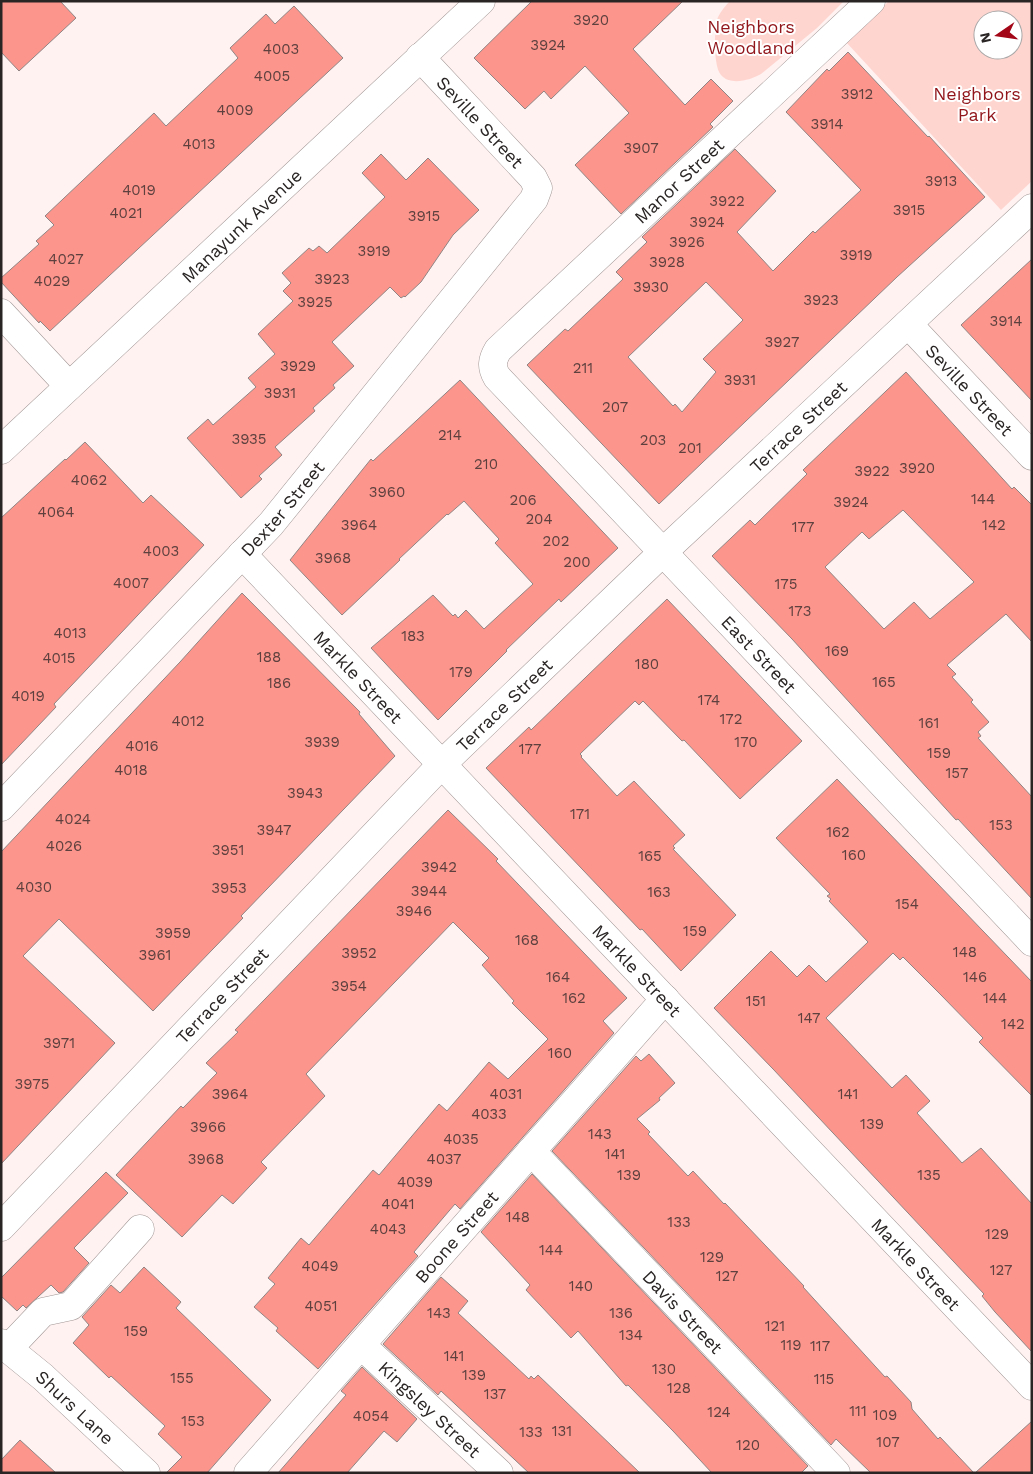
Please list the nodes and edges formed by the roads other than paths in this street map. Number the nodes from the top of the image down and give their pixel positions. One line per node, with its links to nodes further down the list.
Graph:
1 (481, 1): 3 (street, Manayunk Avenue)
2 (871, 1): 8 (street, Manor Street)
3 (420, 57): 4 (street, Seville Street); 9 (street, Manayunk Avenue)
4 (538, 188): 13 (street, Dexter Street)
5 (1032, 208): 7 (street, Terrace Street)
6 (1, 312): 9 (street)
7 (908, 324): 11 (street, Seville Street); 12 (street, Terrace Street)
8 (493, 364): 12 (street, East Street)
9 (69, 386): 10 (street, Manayunk Avenue)
10 (1, 450)
11 (1032, 456)
12 (663, 552): 14 (street, Terrace Street); 16 (street, East Street)
13 (242, 554): 14 (street, Markle Street); 15 (street, Dexter Street)
14 (442, 764): 17 (street, Markle Street); 19 (street, Terrace Street)
15 (1, 808)
16 (1032, 942)
17 (665, 1000): 18 (street, Boone Street); 23 (street, Markle Street)
18 (531, 1151): 21 (street, Boone Street); 27 (street, Davis Street)
19 (1, 1227)
20 (140, 1229): 22 (street)
21 (360, 1345): 25 (street, Boone Street); 26 (street, Kingsley Street)
22 (5, 1346): 24 (street, Shurs Lane)
23 (1032, 1386)
24 (146, 1473)
25 (248, 1473)
26 (499, 1473)
27 (836, 1473)

